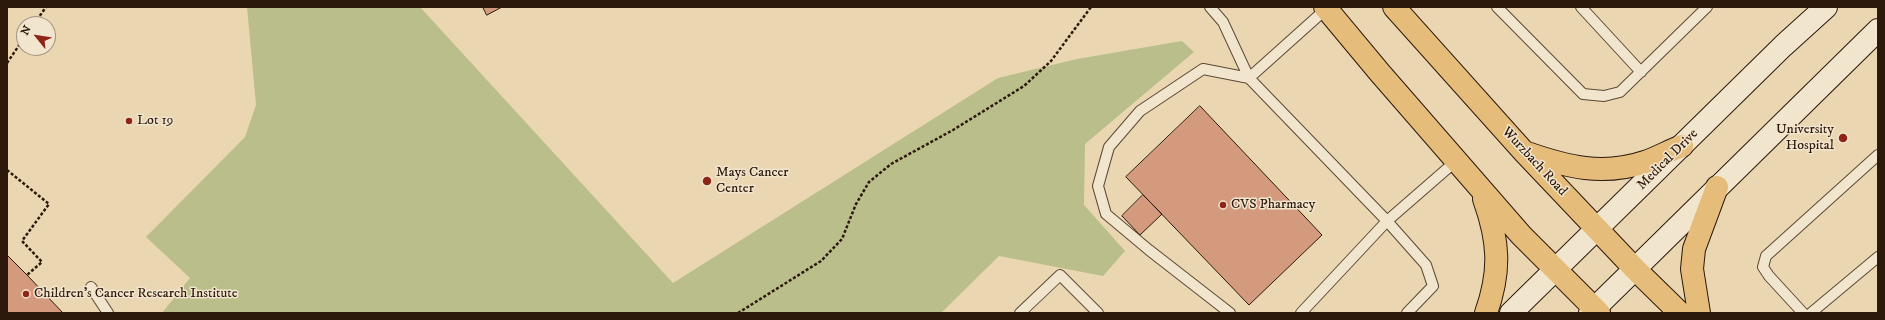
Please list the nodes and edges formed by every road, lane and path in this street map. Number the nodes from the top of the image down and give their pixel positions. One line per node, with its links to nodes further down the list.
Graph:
1 (46, 7): 10 (path)
2 (1091, 7): 32 (path)
3 (1210, 7): 15 (lane)
4 (1497, 7): 14 (lane)
5 (1581, 7): 14 (lane)
6 (1707, 7): 14 (lane)
7 (1826, 7): 16 (street, Medical Drive)
8 (1326, 8): 15 (lane); 19 (main road)
9 (1399, 9): 17 (main road, Wurzbach Road)
10 (40, 16)
11 (1878, 30): 21 (street)
12 (16, 49): 13 (path)
13 (7, 62)
14 (1640, 72)
15 (1249, 78): 23 (lane); 35 (lane)
16 (1682, 146): 17 (main road); 24 (street, Medical Drive)
17 (1524, 152): 24 (main road, Wurzbach Road)
18 (1878, 155): 42 (lane)
19 (1456, 161): 22 (main road); 23 (lane)
20 (7, 171): 28 (path)
21 (1717, 187): 27 (street); 41 (main road)
22 (1480, 189): 26 (main road); 38 (main road)
23 (1387, 221): 36 (lane); 37 (lane)
24 (1597, 229): 26 (street, Medical Drive); 27 (main road, Wurzbach Road)
25 (1878, 257): 43 (lane)
26 (1556, 269): 30 (main road); 39 (street, Medical Drive)
27 (1635, 269): 30 (street); 40 (main road, Wurzbach Road)
28 (26, 275)
29 (90, 287): 31 (lane)
30 (1595, 312)
31 (108, 313)
32 (738, 313)
33 (1020, 313): 34 (lane)
34 (1098, 313)
35 (1230, 313)
36 (1301, 313)
37 (1407, 313)
38 (1486, 313)
39 (1511, 313)
40 (1680, 313)
41 (1699, 313)
42 (1803, 313)
43 (1811, 313)

